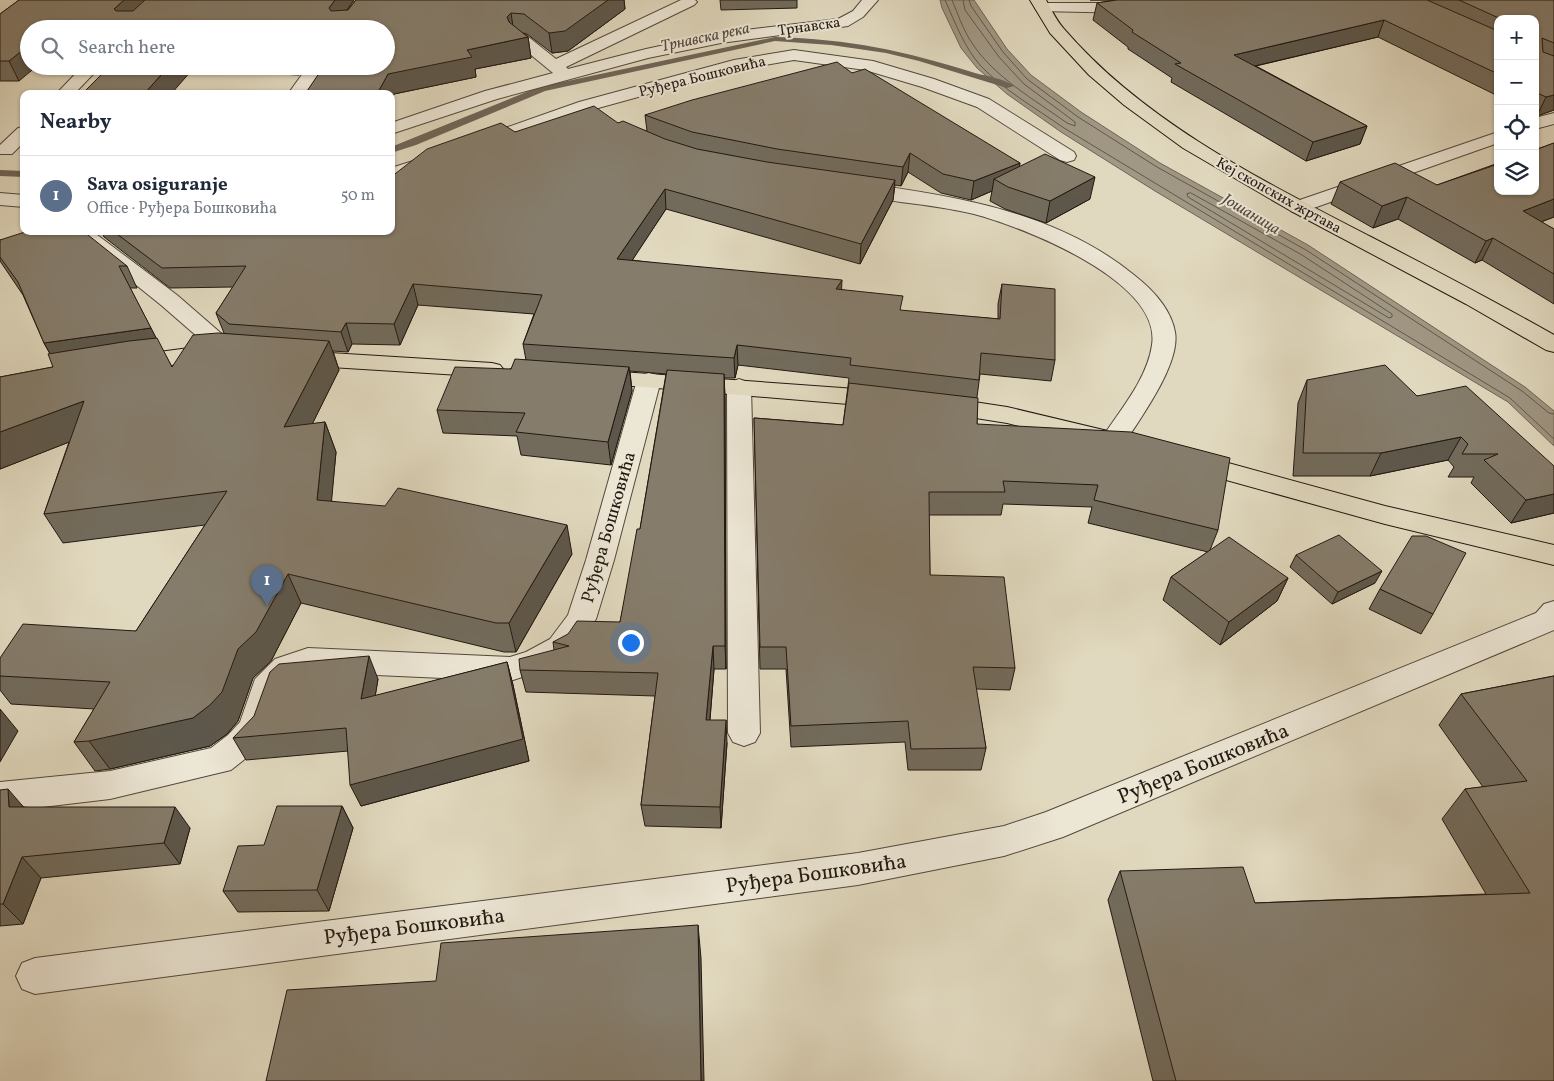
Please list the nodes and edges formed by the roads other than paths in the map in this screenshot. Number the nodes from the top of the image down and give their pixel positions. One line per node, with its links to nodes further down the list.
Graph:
1 (870, 0): 6 (street, Трнавска)
2 (689, 2): 6 (street, Трнавска)
3 (1041, 4): 4 (street); 24 (main road, Кеј скопских жртава)
4 (1147, 8)
5 (520, 38): 6 (street)
6 (560, 71): 15 (street, Трнавска)
7 (84, 75): 9 (street)
8 (310, 75): 10 (street)
9 (68, 90)
10 (299, 90)
11 (585, 106): 13 (street); 19 (street, Руђера Бошковића); 20 (street, Руђера Бошковића)
12 (1554, 118): 14 (street)
13 (605, 120)
14 (1539, 123)
15 (395, 128)
16 (20, 137): 18 (street)
17 (1494, 138): 24 (street)
18 (10, 150)
19 (1067, 156)
20 (395, 173)
21 (837, 186): 34 (street)
22 (0, 199): 23 (street)
23 (20, 200)
24 (1298, 207): 26 (main road, Кеј скопских жртава)
25 (84, 235): 27 (street)
26 (1554, 345)
27 (239, 354): 29 (main road)
28 (276, 356): 30 (main road)
29 (104, 366)
30 (512, 372)
31 (569, 375): 32 (main road)
32 (649, 380): 33 (main road); 39 (street, Руђера Бошковића)
33 (739, 387): 34 (main road); 38 (street)
34 (1122, 443)
35 (1168, 456): 36 (main road)
36 (1554, 555)
37 (1554, 612): 40 (street, Руђера Бошковића)
38 (744, 733)
39 (0, 797)
40 (35, 976)

